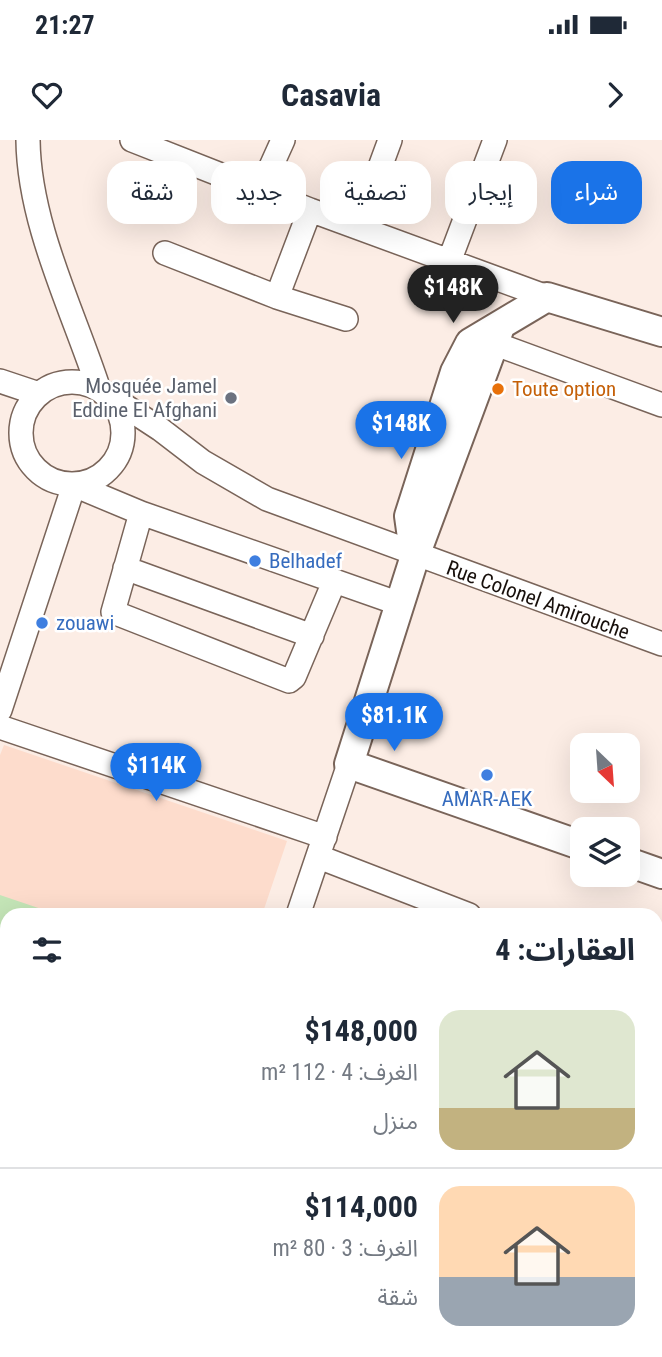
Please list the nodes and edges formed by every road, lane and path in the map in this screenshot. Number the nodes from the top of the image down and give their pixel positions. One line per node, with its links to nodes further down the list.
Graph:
1 (28, 140): 19 (street)
2 (132, 140): 7 (street)
3 (283, 140): 6 (street)
4 (390, 140): 10 (street)
5 (495, 140): 12 (street)
6 (274, 161)
7 (211, 171)
8 (306, 208): 9 (street)
9 (310, 210): 10 (street); 14 (street)
10 (358, 227): 12 (street)
11 (165, 253): 14 (street)
12 (450, 259): 13 (street)
13 (547, 296): 16 (main road); 17 (main road)
14 (277, 297): 15 (street)
15 (346, 320)
16 (662, 332)
17 (497, 335): 21 (street); 26 (main road); 28 (main road)
18 (0, 381): 20 (street)
19 (101, 390): 20 (street); 24 (street); 27 (street, Rue Colonel Amirouche)
20 (39, 394): 23 (street)
21 (662, 405)
22 (0, 443): 23 (street)
23 (24, 452): 24 (street)
24 (74, 485): 25 (street); 34 (street)
25 (141, 513): 29 (street); 30 (street)
26 (409, 516): 27 (street); 28 (main road)
27 (374, 541): 28 (street, Rue Colonel Amirouche)
28 (415, 556): 31 (main road); 33 (street, Rue Colonel Amirouche)
29 (125, 568): 32 (street); 32 (street)
30 (334, 582): 31 (street); 32 (street)
31 (400, 604): 36 (main road)
32 (312, 636)
33 (662, 644)
34 (0, 710)
35 (0, 727): 38 (street)
36 (349, 764): 37 (main road); 38 (street)
37 (570, 841)
38 (322, 847): 41 (street); 42 (street)
39 (640, 866): 40 (main road)
40 (662, 874)
41 (300, 908)
42 (454, 908)

